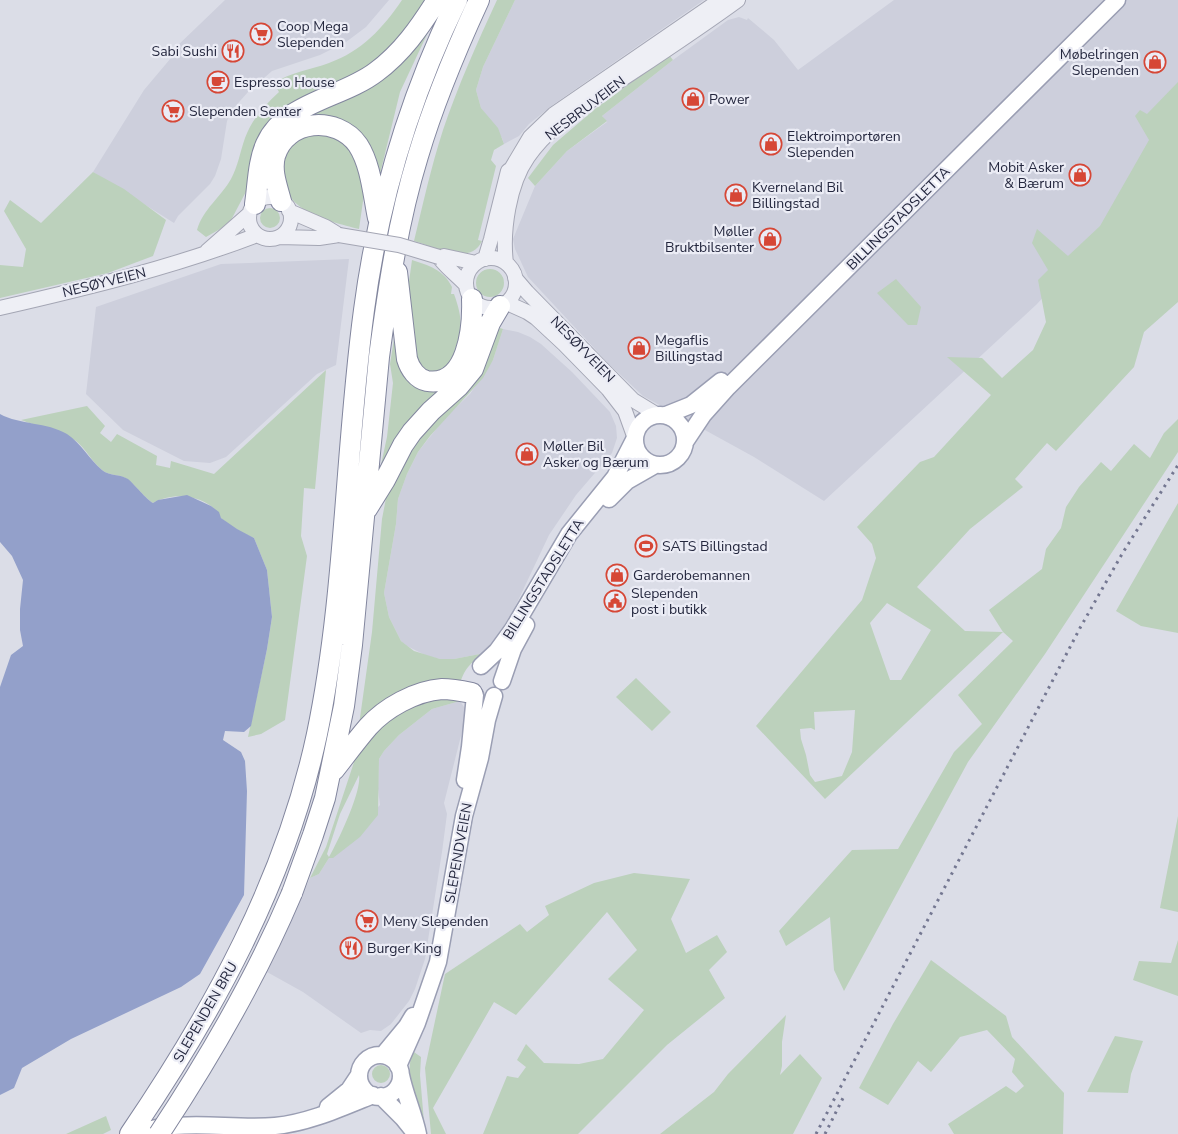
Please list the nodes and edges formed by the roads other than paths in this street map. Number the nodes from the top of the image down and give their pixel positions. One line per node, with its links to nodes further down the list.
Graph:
1 (437, 0): 9 (highway)
2 (457, 0): 10 (highway, SLEPENDEN BRU)
3 (480, 0): 15 (highway, SLEPENDEN BRU)
4 (720, 0): 17 (street, NESBRUVEIEN)
5 (738, 0): 18 (street, NESBRUVEIEN)
6 (1106, 0): 23 (main road, BILLINGSTADSLETTA)
7 (1117, 0): 25 (main road, BILLINGSTADSLETTA)
8 (285, 206): 9 (street); 10 (highway); 12 (street); 13 (street)
9 (252, 209): 11 (street); 14 (street, NESØYVEIEN)
10 (379, 226): 38 (highway, SLEPENDEN BRU)
11 (256, 235): 13 (street); 14 (street, NESØYVEIEN)
12 (339, 235): 13 (street); 16 (street, bridge)
13 (279, 237)
14 (207, 251): 22 (street, NESØYVEIEN)
15 (394, 256): 20 (highway); 27 (highway, SLEPENDEN BRU)
16 (439, 257): 17 (street); 20 (street)
17 (475, 261): 18 (street); 20 (street)
18 (506, 263): 19 (street)
19 (515, 278): 21 (street); 23 (street, NESØYVEIEN)
20 (465, 287): 21 (street)
21 (503, 304): 24 (street, NESØYVEIEN); 27 (highway)
22 (0, 308)
23 (661, 415): 24 (main road); 25 (main road)
24 (634, 438): 26 (main road); 28 (main road, BILLINGSTADSLETTA)
25 (685, 442): 26 (main road)
26 (655, 465): 29 (main road, BILLINGSTADSLETTA)
27 (364, 515): 32 (highway, SLEPENDEN BRU)
28 (481, 666): 29 (main road); 30 (main road)
29 (502, 682): 31 (main road)
30 (473, 694): 31 (main road); 32 (highway); 33 (main road, SLEPENDVEIEN)
31 (494, 696): 34 (main road, SLEPENDVEIEN)
32 (330, 776): 40 (highway, SLEPENDEN BRU, bridge)
33 (383, 1055): 34 (main road); 35 (main road)
34 (400, 1070): 36 (main road); 41 (main road)
35 (359, 1075): 36 (main road); 37 (main road)
36 (377, 1096): 37 (main road); 41 (main road)
37 (318, 1115): 39 (main road)
38 (130, 1134)
39 (134, 1134)
40 (159, 1134)
41 (417, 1134)

